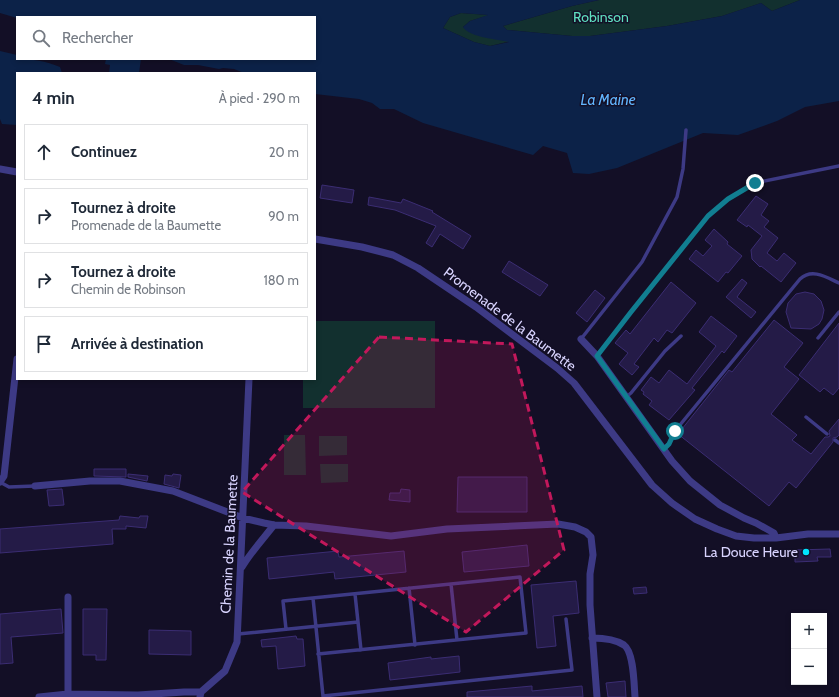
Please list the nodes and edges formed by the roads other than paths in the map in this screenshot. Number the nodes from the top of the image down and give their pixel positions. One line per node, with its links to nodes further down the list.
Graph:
1 (686, 130): 10 (lane)
2 (839, 166): 11 (lane)
3 (0, 169): 4 (street)
4 (16, 172)
5 (316, 239): 26 (street, Promenade de la Baumette)
6 (839, 283): 19 (lane)
7 (839, 312): 9 (lane)
8 (681, 336): 14 (lane)
9 (818, 338)
10 (581, 339): 11 (street, Promenade de la Baumette)
11 (597, 356): 14 (street, Promenade de la Baumette)
12 (16, 367): 20 (street)
13 (248, 380): 22 (street, Chemin de la Baumette)
14 (626, 397): 19 (street, Promenade de la Baumette)
15 (806, 417): 16 (lane)
16 (827, 434)
17 (835, 440): 18 (lane)
18 (839, 443)
19 (664, 449): 23 (street, Promenade de la Baumette)
20 (1, 480): 21 (lane)
21 (35, 486): 22 (street)
22 (243, 518): 24 (street); 28 (street, Chemin de la Baumette)
23 (756, 523): 26 (street); 27 (street, Promenade de la Baumette)
24 (274, 525): 28 (street); 39 (street)
25 (839, 534): 27 (street, Promenade de la Baumette)
26 (758, 538): 27 (street, Promenade de la Baumette)
27 (776, 538)
28 (240, 569): 38 (street, Chemin de la Baumette)
29 (452, 584): 30 (lane); 40 (lane); 40 (lane)
30 (409, 588): 31 (lane); 41 (lane)
31 (355, 594): 33 (lane); 35 (lane)
32 (68, 597): 44 (street)
33 (312, 598): 36 (lane); 37 (lane)
34 (566, 618): 43 (lane)
35 (358, 622): 36 (lane); 42 (lane)
36 (315, 626): 37 (lane); 43 (lane)
37 (286, 629): 38 (lane)
38 (238, 634): 45 (street, Chemin de la Baumette)
39 (592, 638): 47 (street); 48 (street)
40 (457, 640): 41 (lane)
41 (415, 645): 42 (lane)
42 (361, 650): 43 (lane)
43 (318, 654)
44 (68, 694): 45 (street); 46 (street)
45 (200, 695)
46 (39, 697)
47 (597, 697)
48 (635, 697)

